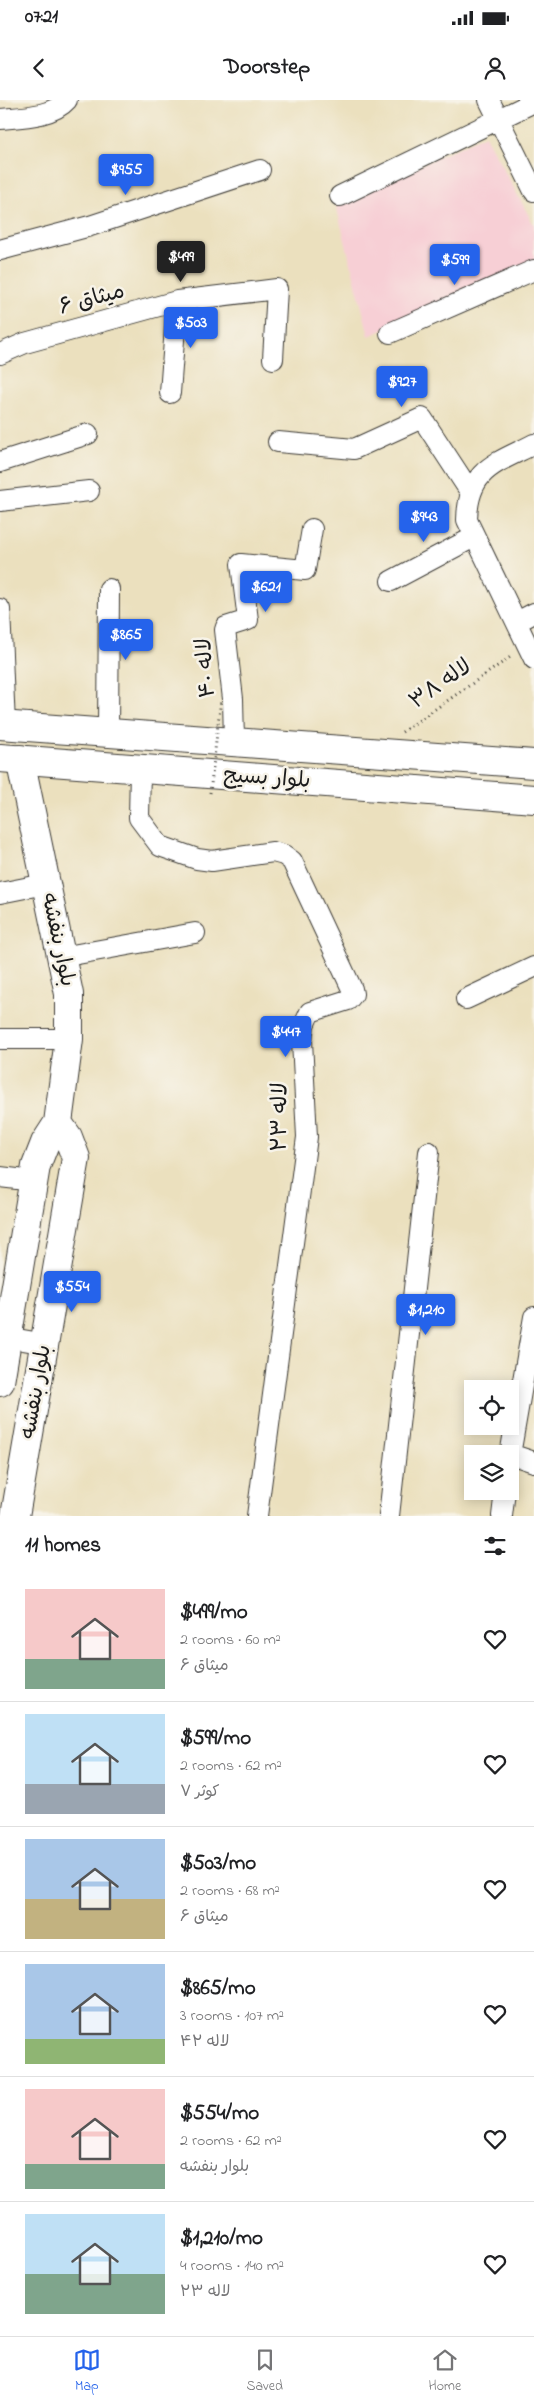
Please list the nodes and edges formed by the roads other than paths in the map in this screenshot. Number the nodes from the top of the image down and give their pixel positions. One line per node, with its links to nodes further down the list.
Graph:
1 (67, 100): 4 (street)
2 (489, 100): 5 (street)
3 (534, 102): 5 (street)
4 (0, 119)
5 (498, 119): 7 (street); 8 (street)
6 (260, 170): 9 (street)
7 (534, 191)
8 (340, 196)
9 (0, 250)
10 (534, 270): 12 (street)
11 (177, 301): 13 (street, میثاق ۶); 14 (street, میثاق ۶); 15 (street)
12 (390, 333)
13 (0, 354)
14 (273, 360)
15 (170, 394)
16 (88, 434): 19 (street)
17 (278, 442): 21 (street)
18 (534, 444): 21 (street)
19 (0, 462)
20 (89, 491): 22 (street)
21 (471, 493): 24 (street)
22 (0, 501)
23 (312, 529): 32 (street, لاله ۴۰)
24 (474, 536): 25 (street); 28 (street)
25 (390, 581)
26 (109, 589): 31 (street)
27 (0, 609): 30 (street)
28 (526, 618): 29 (street)
29 (531, 652)
30 (2, 725): 31 (main road, بلوار بسیج)
31 (108, 733): 32 (main road, بلوار بسیج)
32 (234, 742): 34 (main road, بلوار بسیج)
33 (10, 759): 35 (main road, بلوار بسیج); 37 (main road, بلوار بنفشه)
34 (534, 764)
35 (140, 768): 36 (main road, بلوار بسیج); 58 (street, لاله ۲۳)
36 (534, 799)
37 (45, 884): 38 (street); 40 (main road, بلوار بنفشه)
38 (0, 893)
39 (196, 932): 40 (street)
40 (61, 957): 43 (main road, بلوار بنفشه)
41 (534, 968): 42 (street)
42 (466, 999)
43 (69, 1038): 44 (street); 45 (main road, بلوار بنفشه)
44 (0, 1040)
45 (58, 1123): 48 (main road, بلوار بنفشه); 51 (main road, بلوار بنفشه)
46 (429, 1152): 59 (street)
47 (0, 1177): 48 (street)
48 (34, 1181): 50 (main road, بلوار بنفشه)
49 (534, 1317): 53 (street)
50 (3, 1337): 51 (street); 52 (main road, بلوار بنفشه)
51 (46, 1344): 57 (main road, بلوار بنفشه)
52 (0, 1382)
53 (512, 1445)
54 (519, 1458): 55 (street)
55 (534, 1462)
56 (504, 1500): 60 (street)
57 (16, 1516)
58 (257, 1516)
59 (389, 1516)
60 (502, 1516)

